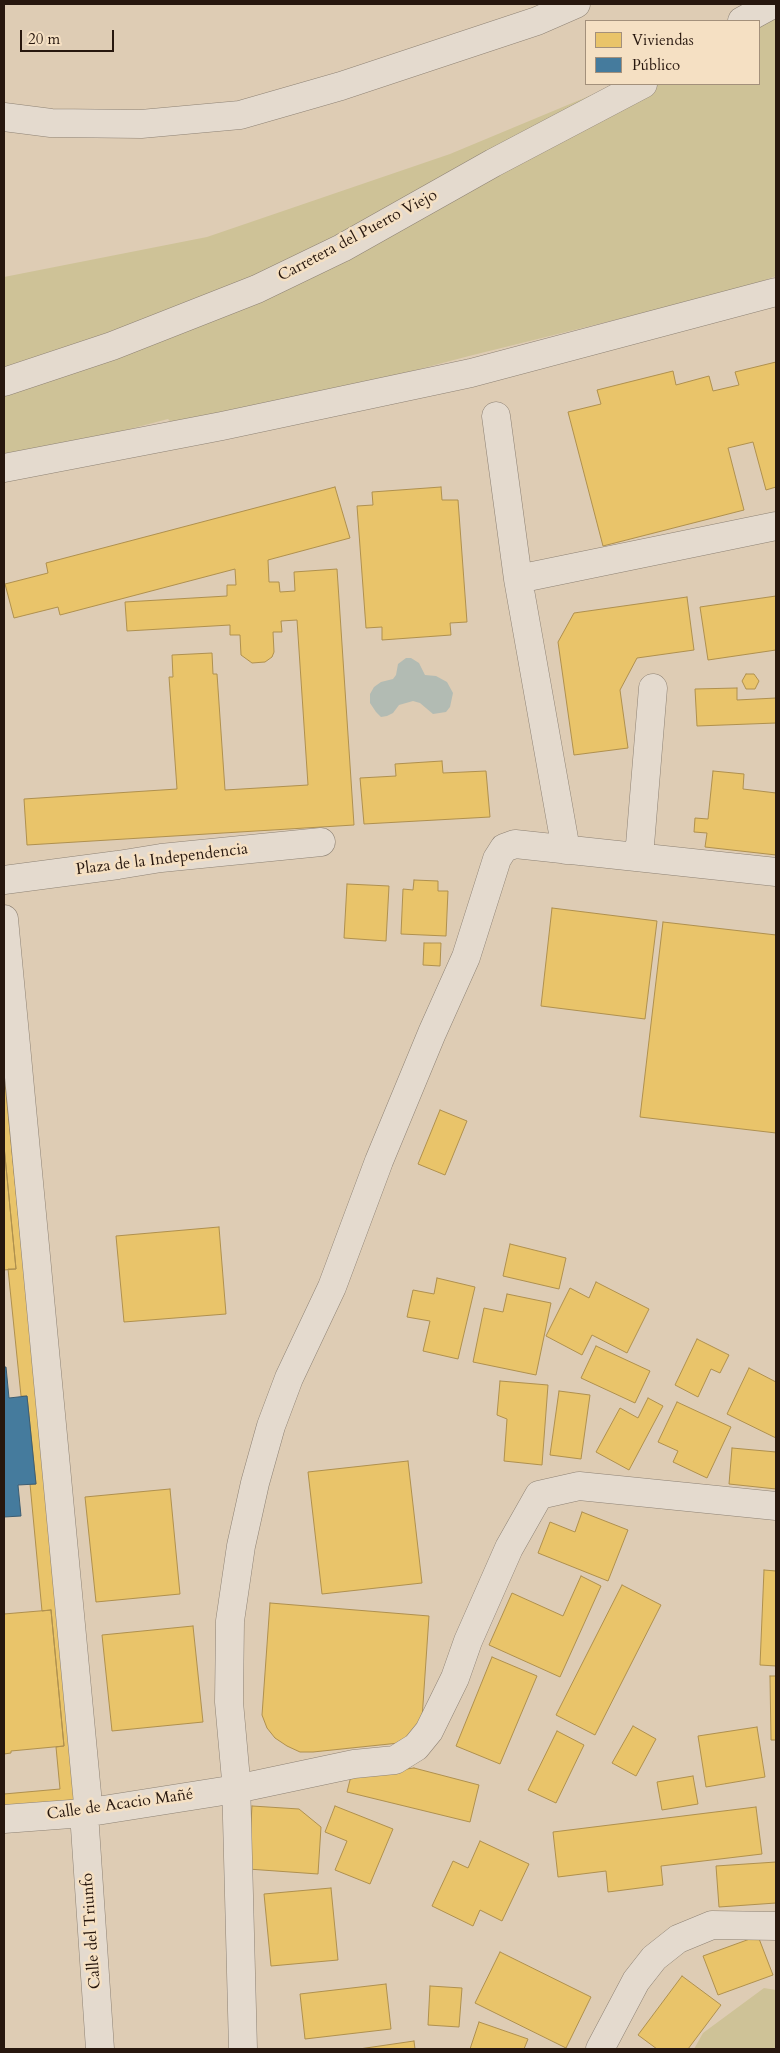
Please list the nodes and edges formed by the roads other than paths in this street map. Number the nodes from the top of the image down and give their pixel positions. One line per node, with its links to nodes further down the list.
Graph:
1 (576, 4): 5 (street)
2 (773, 4): 3 (street)
3 (744, 20)
4 (641, 85): 7 (street, Carretera del Puerto Viejo)
5 (4, 117)
6 (776, 292): 9 (street)
7 (4, 382)
8 (496, 416): 11 (street)
9 (4, 468)
10 (776, 526): 11 (street)
11 (518, 580): 14 (street)
12 (653, 688): 15 (street)
13 (320, 842): 17 (street, Plaza de la Independencia)
14 (566, 850): 15 (street); 20 (street)
15 (638, 857): 16 (street)
16 (776, 872)
17 (4, 880)
18 (4, 919): 21 (street, Calle del Triunfo)
19 (776, 1506): 20 (street, Calle de Acacio Mañé)
20 (236, 1789): 21 (street, Calle de Acacio Mañé); 25 (street)
21 (84, 1812): 22 (street, Calle de Acacio Mañé); 24 (street, Calle del Triunfo)
22 (4, 1819)
23 (776, 1926): 26 (street)
24 (100, 2049)
25 (243, 2049)
26 (600, 2049)

